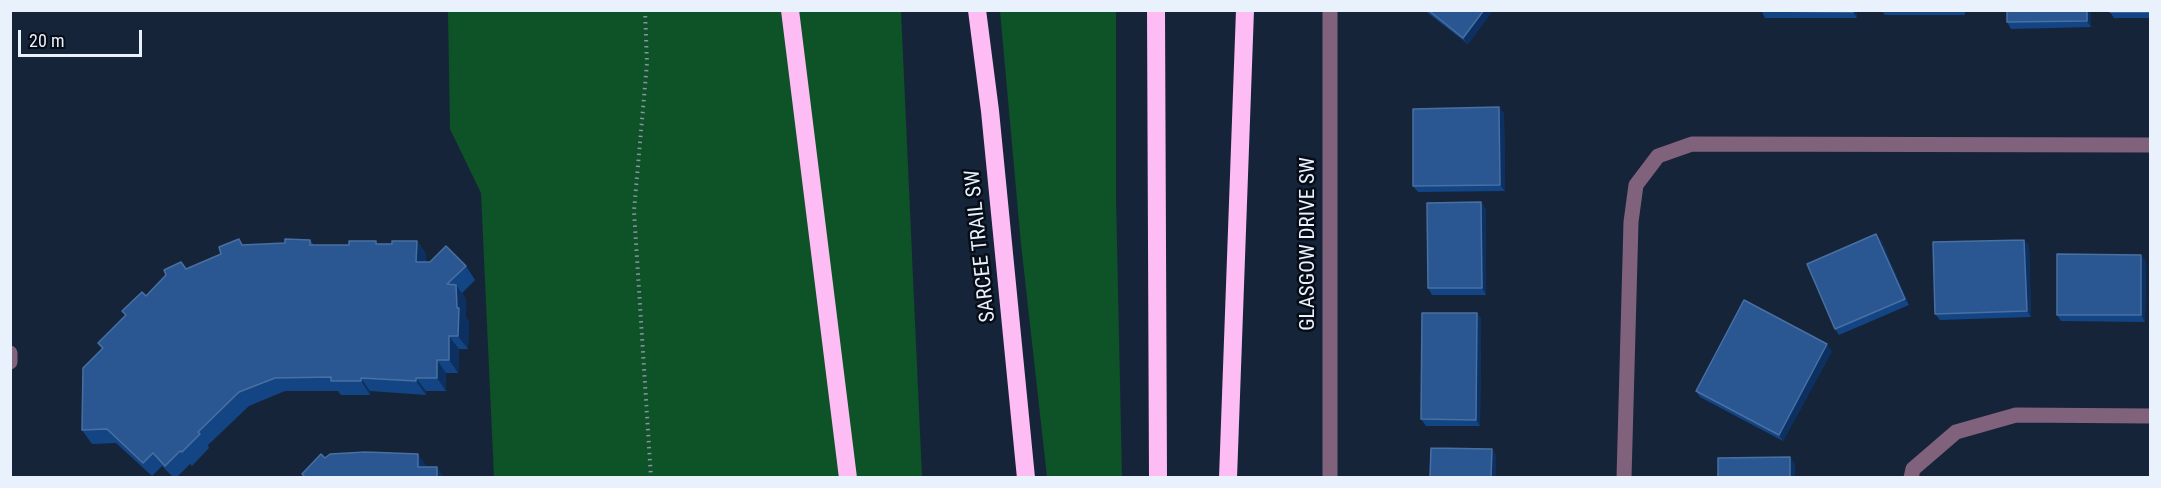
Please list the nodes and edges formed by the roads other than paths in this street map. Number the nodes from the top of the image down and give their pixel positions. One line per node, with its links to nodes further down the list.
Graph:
1 (790, 10): 10 (highway)
2 (977, 10): 11 (highway, SARCEE TRAIL SW)
3 (1156, 10): 12 (highway)
4 (1245, 10): 13 (highway)
5 (1330, 10): 14 (street, GLASGOW DRIVE SW)
6 (2151, 145): 15 (street)
7 (10, 353): 8 (street)
8 (10, 362)
9 (2151, 416): 16 (street)
10 (848, 477)
11 (1026, 477)
12 (1158, 477)
13 (1228, 477)
14 (1330, 477)
15 (1624, 477)
16 (1911, 477)

